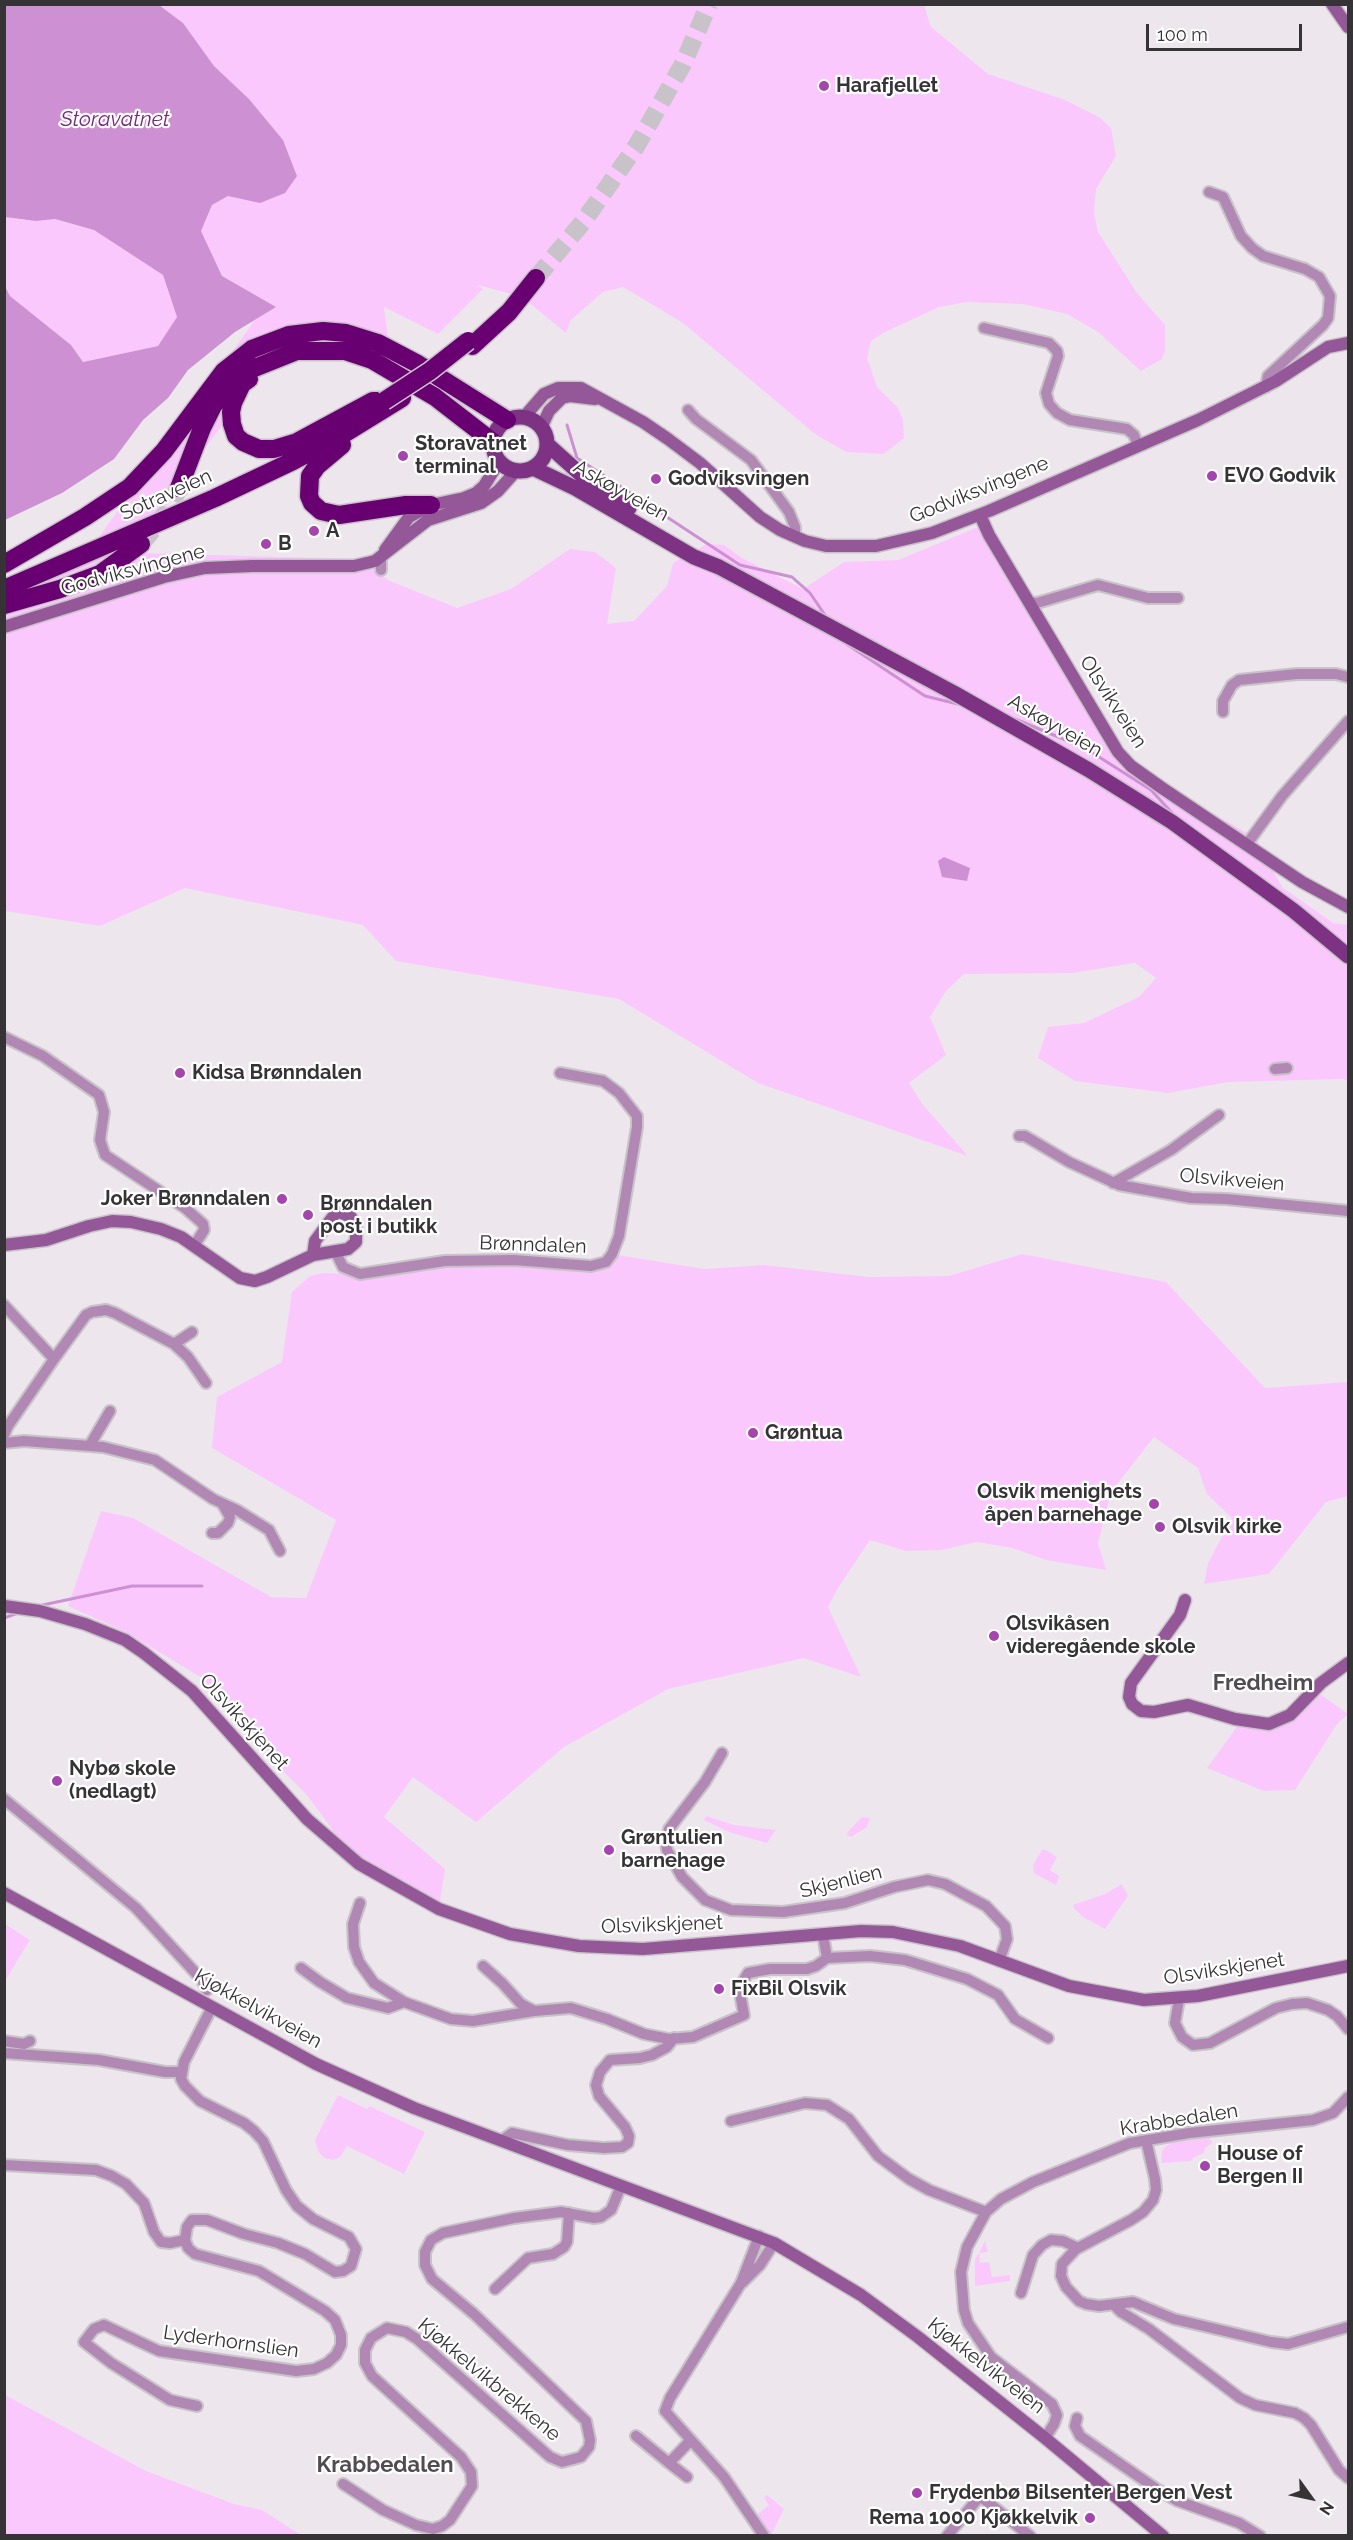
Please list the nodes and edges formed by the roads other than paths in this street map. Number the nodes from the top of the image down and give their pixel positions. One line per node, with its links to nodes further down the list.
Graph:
1 (1332, 4): 2 (main road)
2 (1348, 26)
3 (1209, 192): 9 (street)
4 (536, 278): 7 (highway)
5 (984, 328): 17 (street)
6 (1348, 343): 9 (main road, Godviksvingene)
7 (470, 344): 14 (highway); 14 (highway, bridge)
8 (273, 359): 14 (highway); 15 (highway); 21 (highway)
9 (1266, 387): 17 (main road, Godviksvingene)
10 (603, 400): 12 (main road, Godviksvingene); 13 (main road, Godviksvingene); 24 (main road, Godviksvingene)
11 (688, 410): 24 (street)
12 (516, 419): 13 (main road); 15 (main road); 27 (highway)
13 (541, 428): 16 (main road)
14 (340, 432): 22 (highway); 26 (highway, Sotraveien)
15 (493, 442): 18 (main road)
16 (547, 444): 19 (main road); 29 (main road, Askøyveien)
17 (1138, 446): 23 (main road, Godviksvingene)
18 (499, 462): 20 (main road); 22 (main road)
19 (533, 468): 20 (main road); 29 (main road, Askøyveien)
20 (516, 471): 28 (main road, Godviksvingene)
21 (179, 488)
22 (430, 505): 28 (main road)
23 (980, 515): 24 (main road, Godviksvingene); 33 (main road, Olsvikveien)
24 (795, 537)
25 (141, 544): 34 (highway)
26 (76, 552): 30 (highway, Sotraveien); 31 (highway, Sotraveien)
27 (4, 564)
28 (381, 564): 35 (main road, Godviksvingene)
29 (719, 567): 41 (main road, Askøyveien)
30 (4, 576)
31 (4, 589)
32 (1178, 598): 33 (street)
33 (1028, 602): 39 (main road, Olsvikveien)
34 (4, 605)
35 (4, 627)
36 (1348, 677): 37 (street)
37 (1223, 712)
38 (1348, 721): 39 (street)
39 (1246, 844): 40 (main road, Olsvikveien)
40 (1348, 907)
41 (1348, 956)
42 (4, 1037): 51 (street)
43 (1287, 1068): 44 (street)
44 (1275, 1069)
45 (560, 1073): 52 (street, Brønndalen)
46 (1219, 1115): 48 (street, Olsvikveien)
47 (1019, 1136): 48 (street, Olsvikveien)
48 (1113, 1183): 49 (street, Olsvikveien)
49 (1348, 1211)
50 (4, 1245): 51 (main road)
51 (194, 1246): 53 (main road)
52 (335, 1251): 53 (main road); 53 (main road)
53 (313, 1255)
54 (4, 1305): 57 (street)
55 (192, 1332): 56 (street)
56 (174, 1344): 57 (street); 58 (street)
57 (54, 1359): 60 (street)
58 (206, 1383)
59 (110, 1411): 62 (street)
60 (5, 1434)
61 (4, 1443): 62 (street)
62 (90, 1445): 63 (street)
63 (224, 1505): 64 (street); 65 (street)
64 (212, 1533)
65 (280, 1551)
66 (1185, 1600): 68 (main road)
67 (4, 1606): 73 (main road, Olsvikskjenet)
68 (1348, 1663)
69 (722, 1753): 75 (street, Skjenlien)
70 (4, 1799): 79 (street)
71 (4, 1893): 82 (main road, Kjøkkelvikveien)
72 (360, 1903): 81 (street)
73 (823, 1935): 74 (street); 75 (main road, Olsvikskjenet)
74 (826, 1958): 85 (street); 86 (street)
75 (999, 1961): 80 (main road, Olsvikskjenet)
76 (483, 1966): 83 (street)
77 (1348, 1966): 80 (main road, Olsvikskjenet)
78 (301, 1968): 81 (street)
79 (207, 1990)
80 (1179, 1999): 84 (street)
81 (404, 2002): 83 (street)
82 (212, 2007): 90 (street); 94 (main road, Kjøkkelvikveien)
83 (534, 2011): 85 (street)
84 (1348, 2029)
85 (674, 2038): 94 (street)
86 (1048, 2038)
87 (4, 2041): 88 (street)
88 (30, 2041)
89 (4, 2053): 90 (street)
90 (181, 2072): 100 (street)
91 (1348, 2097): 93 (street, Krabbedalen)
92 (731, 2121): 97 (street)
93 (1146, 2140): 97 (street, Krabbedalen); 102 (street)
94 (501, 2141): 96 (main road, Kjøkkelvikveien)
95 (4, 2165): 100 (street)
96 (621, 2186): 98 (street, Kjøkkelvikbrekkene); 99 (main road, Kjøkkelvikveien)
97 (986, 2212): 111 (street, Krabbedalen)
98 (569, 2213): 104 (street); 116 (street, Kjøkkelvikbrekkene)
99 (759, 2236): 101 (main road, Kjøkkelvikveien); 103 (street)
100 (185, 2240): 108 (street, Lyderhornslien)
101 (774, 2242): 103 (street); 111 (main road, Kjøkkelvikveien)
102 (1078, 2248): 105 (street); 106 (street)
103 (741, 2283): 112 (street)
104 (495, 2289)
105 (1020, 2293)
106 (1116, 2306): 107 (street); 115 (street)
107 (1348, 2327)
108 (197, 2406)
109 (1077, 2418): 121 (street)
110 (636, 2436): 113 (street)
111 (1045, 2438): 120 (main road, Kjøkkelvikveien)
112 (690, 2440): 113 (street); 117 (street)
113 (669, 2463): 114 (street)
114 (687, 2477)
115 (1348, 2478)
116 (344, 2484)
117 (764, 2535)
118 (947, 2535): 119 (street)
119 (1030, 2535)
120 (1163, 2535)
121 (1260, 2535)

